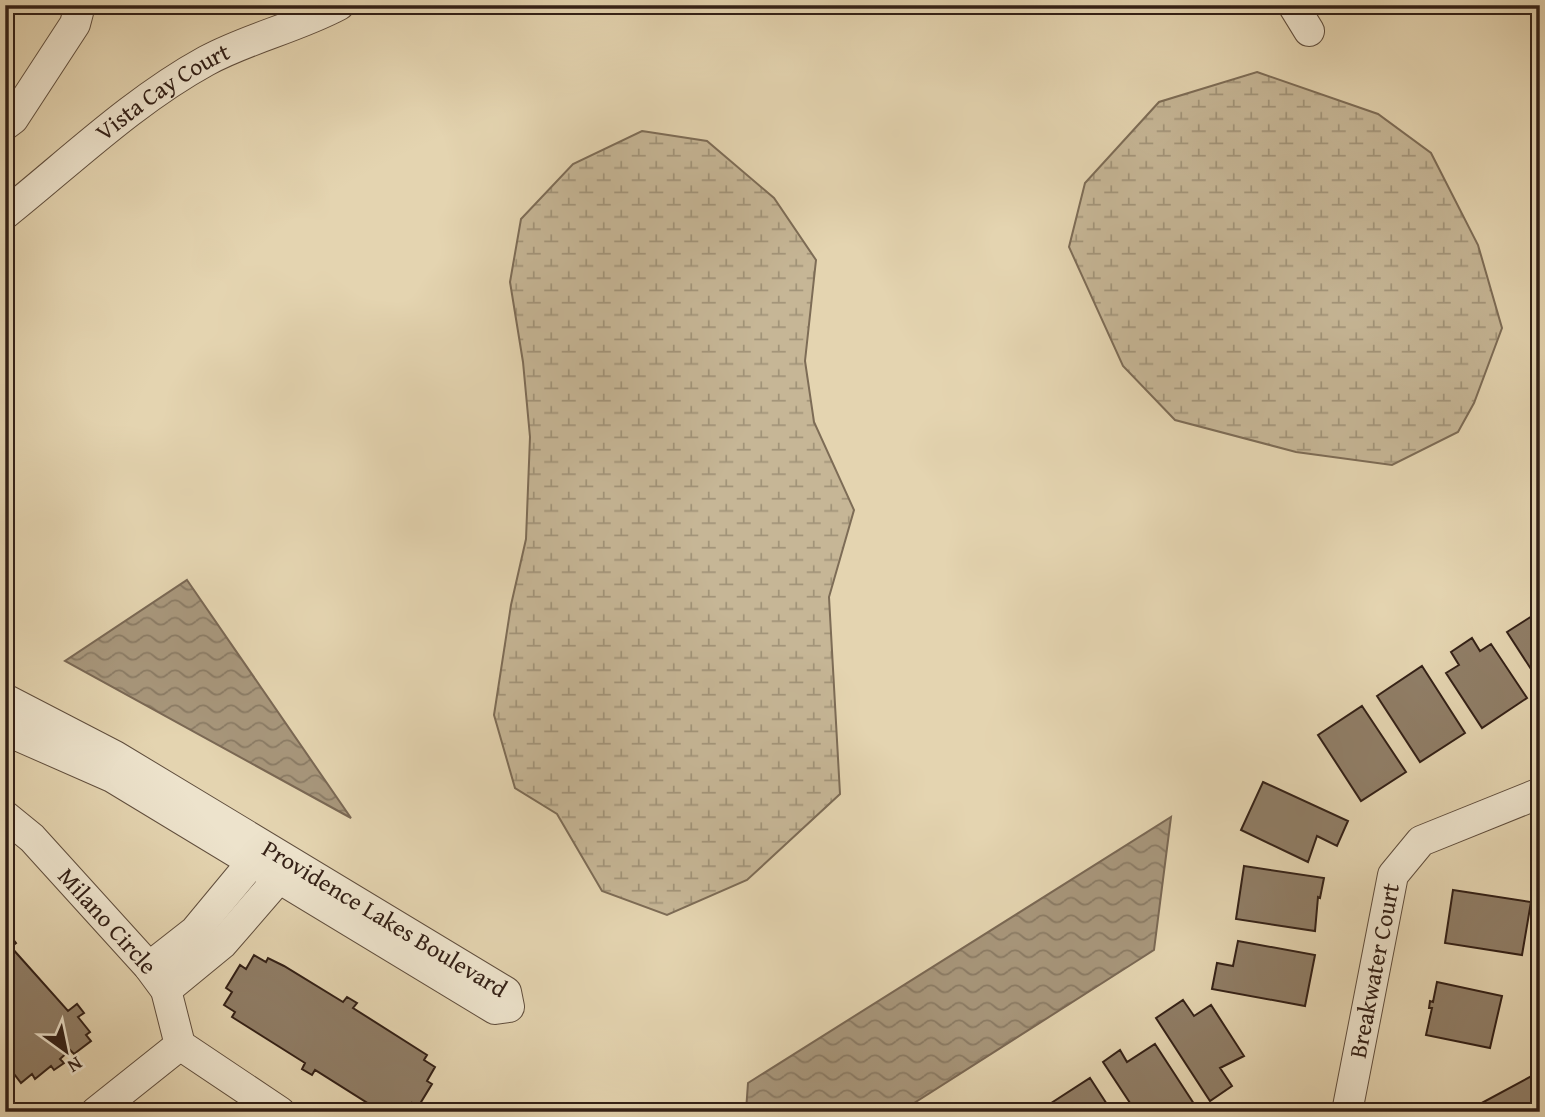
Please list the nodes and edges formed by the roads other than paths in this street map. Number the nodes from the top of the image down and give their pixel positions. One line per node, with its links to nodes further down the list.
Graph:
1 (80, 5): 6 (street)
2 (339, 5): 4 (street, Vista Cay Court)
3 (1293, 5): 5 (street)
4 (306, 14): 7 (street, Vista Cay Court)
5 (1309, 31)
6 (5, 125)
7 (5, 214)
8 (5, 699): 13 (street, Providence Lakes Boulevard)
9 (5, 730): 12 (street, Providence Lakes Boulevard)
10 (1540, 793): 18 (street, Breakwater Court)
11 (5, 816): 14 (street, Milano Circle)
12 (253, 861): 13 (street, Providence Lakes Boulevard); 14 (street)
13 (279, 877): 14 (street)
14 (157, 978): 15 (street, Milano Circle)
15 (180, 1045): 16 (street); 17 (street)
16 (96, 1112)
17 (280, 1112)
18 (1347, 1112)

